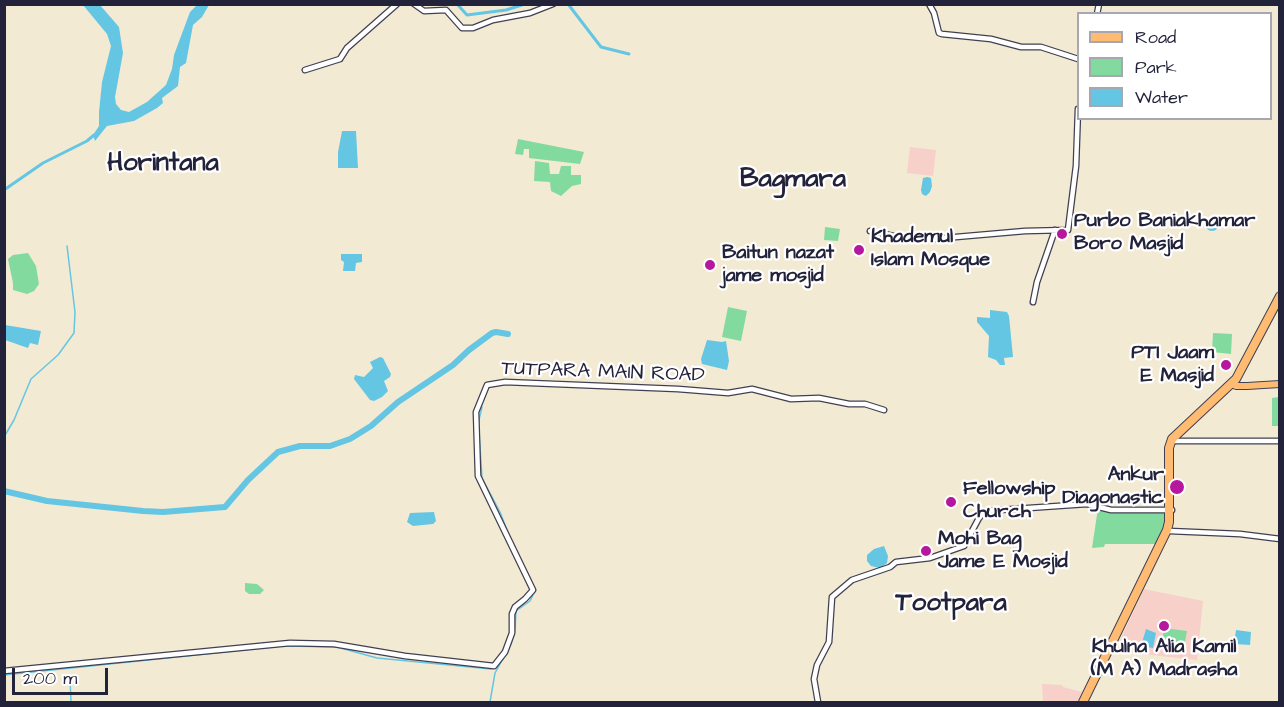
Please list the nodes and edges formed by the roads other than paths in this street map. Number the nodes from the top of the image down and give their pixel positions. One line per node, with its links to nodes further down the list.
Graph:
1 (398, 4): 6 (street)
2 (414, 4): 3 (street)
3 (553, 4)
4 (929, 4): 5 (street)
5 (1077, 59)
6 (304, 70)
7 (1078, 120): 9 (street)
8 (870, 231): 9 (street)
9 (1055, 231): 11 (street)
10 (1280, 298): 13 (highway)
11 (1033, 302)
12 (1280, 384): 13 (main road)
13 (1234, 385): 15 (highway); 17 (highway)
14 (884, 410): 20 (street, TUTPARA MAIN ROAD)
15 (1175, 441): 16 (street); 17 (highway)
16 (1280, 441)
17 (1171, 510): 18 (highway); 21 (street); 22 (highway)
18 (1169, 531): 19 (street); 22 (highway)
19 (1280, 539)
20 (4, 671)
21 (818, 702)
22 (1085, 702)

